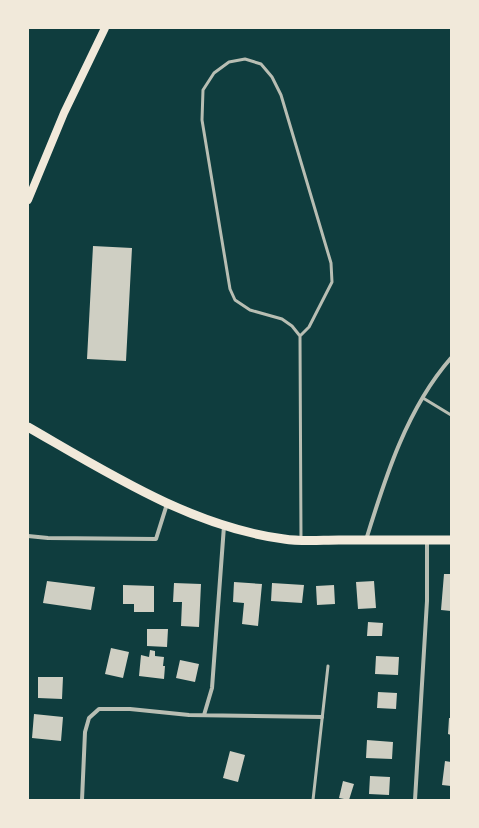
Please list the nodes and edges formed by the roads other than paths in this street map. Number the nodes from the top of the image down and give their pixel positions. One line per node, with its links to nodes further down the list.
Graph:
1 (105, 28): 2 (main road)
2 (28, 200)
3 (300, 336): 3 (lane); 11 (lane)
4 (451, 358): 5 (street)
5 (423, 398): 6 (lane); 12 (street)
6 (451, 415)
7 (28, 427): 8 (main road)
8 (168, 503): 9 (main road); 10 (street)
9 (224, 526): 11 (main road); 16 (street)
10 (28, 536)
11 (300, 540): 12 (main road)
12 (366, 540): 13 (main road)
13 (427, 540): 14 (main road); 20 (street)
14 (451, 540)
15 (328, 666): 17 (lane)
16 (204, 714): 17 (street); 18 (street)
17 (322, 717): 19 (lane)
18 (82, 800)
19 (314, 800)
20 (415, 800)

